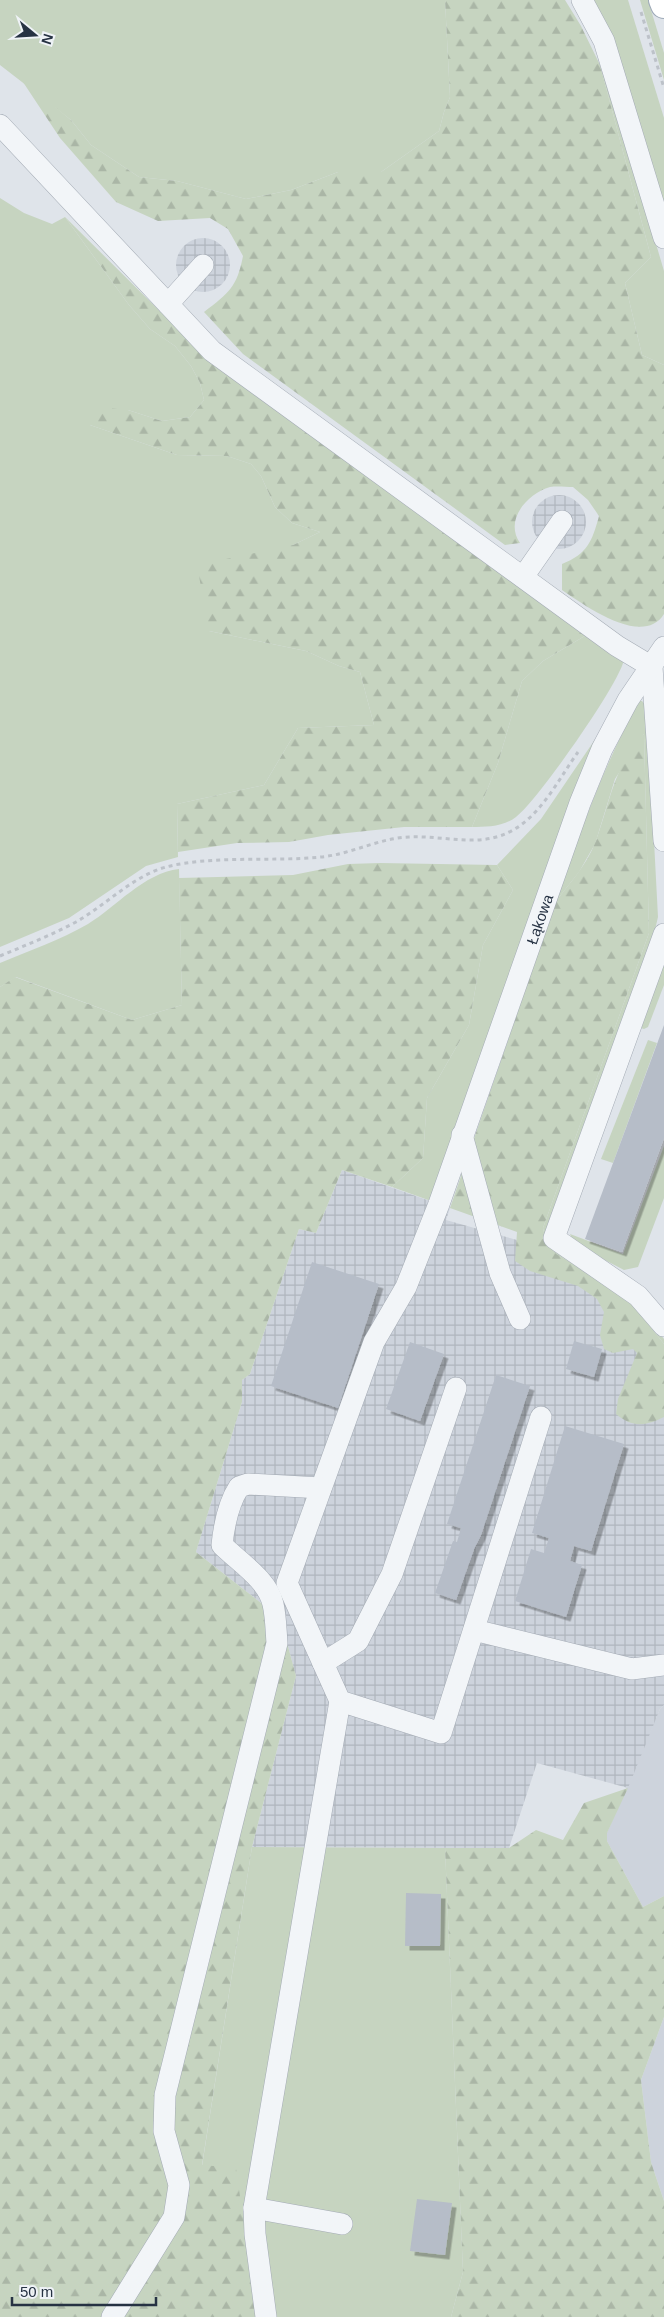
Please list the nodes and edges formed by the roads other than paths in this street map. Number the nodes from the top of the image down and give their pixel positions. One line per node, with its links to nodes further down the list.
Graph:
1 (582, 0): 3 (lane)
2 (0, 125): 5 (lane)
3 (664, 238)
4 (203, 265): 5 (lane)
5 (168, 304): 7 (lane)
6 (562, 521): 7 (lane)
7 (523, 578): 9 (lane)
8 (664, 647): 9 (lane, Łąkowa)
9 (652, 667): 10 (lane); 12 (lane, Łąkowa)
10 (664, 841)
11 (664, 934): 14 (lane)
12 (462, 1135): 13 (lane); 17 (lane, Łąkowa)
13 (520, 1319)
14 (664, 1326)
15 (456, 1388): 19 (lane)
16 (541, 1416): 18 (lane)
17 (321, 1488): 19 (lane, Łąkowa); 24 (lane)
18 (474, 1630): 20 (lane); 21 (lane)
19 (323, 1663): 21 (lane, Łąkowa)
20 (664, 1665)
21 (340, 1701): 22 (lane)
22 (254, 2208): 23 (lane); 25 (lane)
23 (342, 2224)
24 (112, 2317)
25 (266, 2317)

